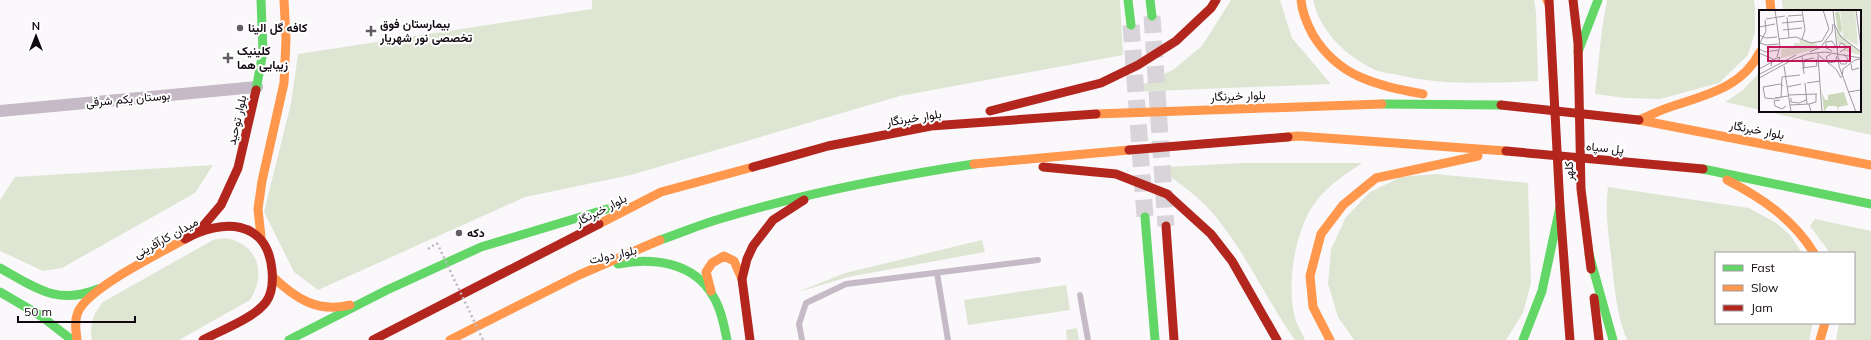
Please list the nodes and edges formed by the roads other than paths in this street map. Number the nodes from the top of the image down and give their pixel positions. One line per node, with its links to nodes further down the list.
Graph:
1 (261, 0): 16 (main road, بلوار توحید)
2 (284, 0): 32 (main road)
3 (1128, 0): 13 (main road)
4 (1150, 0): 12 (main road)
5 (1216, 0): 20 (main road)
6 (1301, 0): 17 (main road)
7 (1572, 0): 14 (main road, کلهر)
8 (1598, 0): 14 (main road)
9 (1770, 0): 11 (main road)
10 (1549, 2): 28 (main road, کلهر)
11 (1771, 10)
12 (1152, 16)
13 (1131, 25)
14 (1578, 52): 34 (main road, کلهر)
15 (1759, 54): 19 (main road)
16 (257, 87): 18 (street, بوستان یکم شرقی); 31 (main road, بلوار توحید)
17 (1501, 105): 19 (main road, bridge); 20 (main road, بلوار خبرنگار)
18 (0, 112)
19 (1639, 120): 23 (main road, بلوار خبرنگار)
20 (931, 126): 25 (main road, بلوار خبرنگار)
21 (1506, 151): 22 (main road); 24 (main road, پل سپاه, bridge); 61 (main road)
22 (986, 162): 26 (main road); 60 (main road)
23 (1871, 165)
24 (1703, 169): 27 (main road); 33 (main road)
25 (662, 192): 42 (main road); 51 (main road, بلوار خبرنگار)
26 (812, 194): 38 (main road); 40 (main road)
27 (1871, 204)
28 (1560, 207): 62 (main road); 63 (main road, کلهر)
29 (1144, 217): 58 (main road)
30 (1166, 226): 59 (main road)
31 (198, 232): 32 (main road, میدان کارآفرینی); 41 (main road, میدان کارآفرینی)
32 (261, 237): 39 (main road)
33 (1814, 252)
34 (1589, 254): 64 (main road, کلهر); 65 (main road)
35 (1038, 260): 37 (lane)
36 (0, 268): 41 (main road)
37 (936, 273): 55 (lane); 56 (lane)
38 (579, 275): 43 (main road, بلوار دولت); 52 (main road)
39 (273, 278): 42 (main road); 49 (main road)
40 (742, 278): 43 (main road); 54 (main road)
41 (100, 289): 48 (main road, میدان کارآفرینی)
42 (387, 290): 50 (main road)
43 (711, 291): 53 (main road, بلوار دولت)
44 (0, 292): 47 (main road)
45 (1080, 295): 57 (lane)
46 (1825, 324): 66 (main road)
47 (72, 340)
48 (77, 340)
49 (203, 340)
50 (289, 340)
51 (373, 340)
52 (450, 340)
53 (728, 340)
54 (750, 340)
55 (802, 340)
56 (948, 340)
57 (1088, 340)
58 (1155, 340)
59 (1174, 340)
60 (1278, 340)
61 (1330, 340)
62 (1523, 340)
63 (1570, 340)
64 (1599, 340)
65 (1614, 340)
66 (1820, 340)

